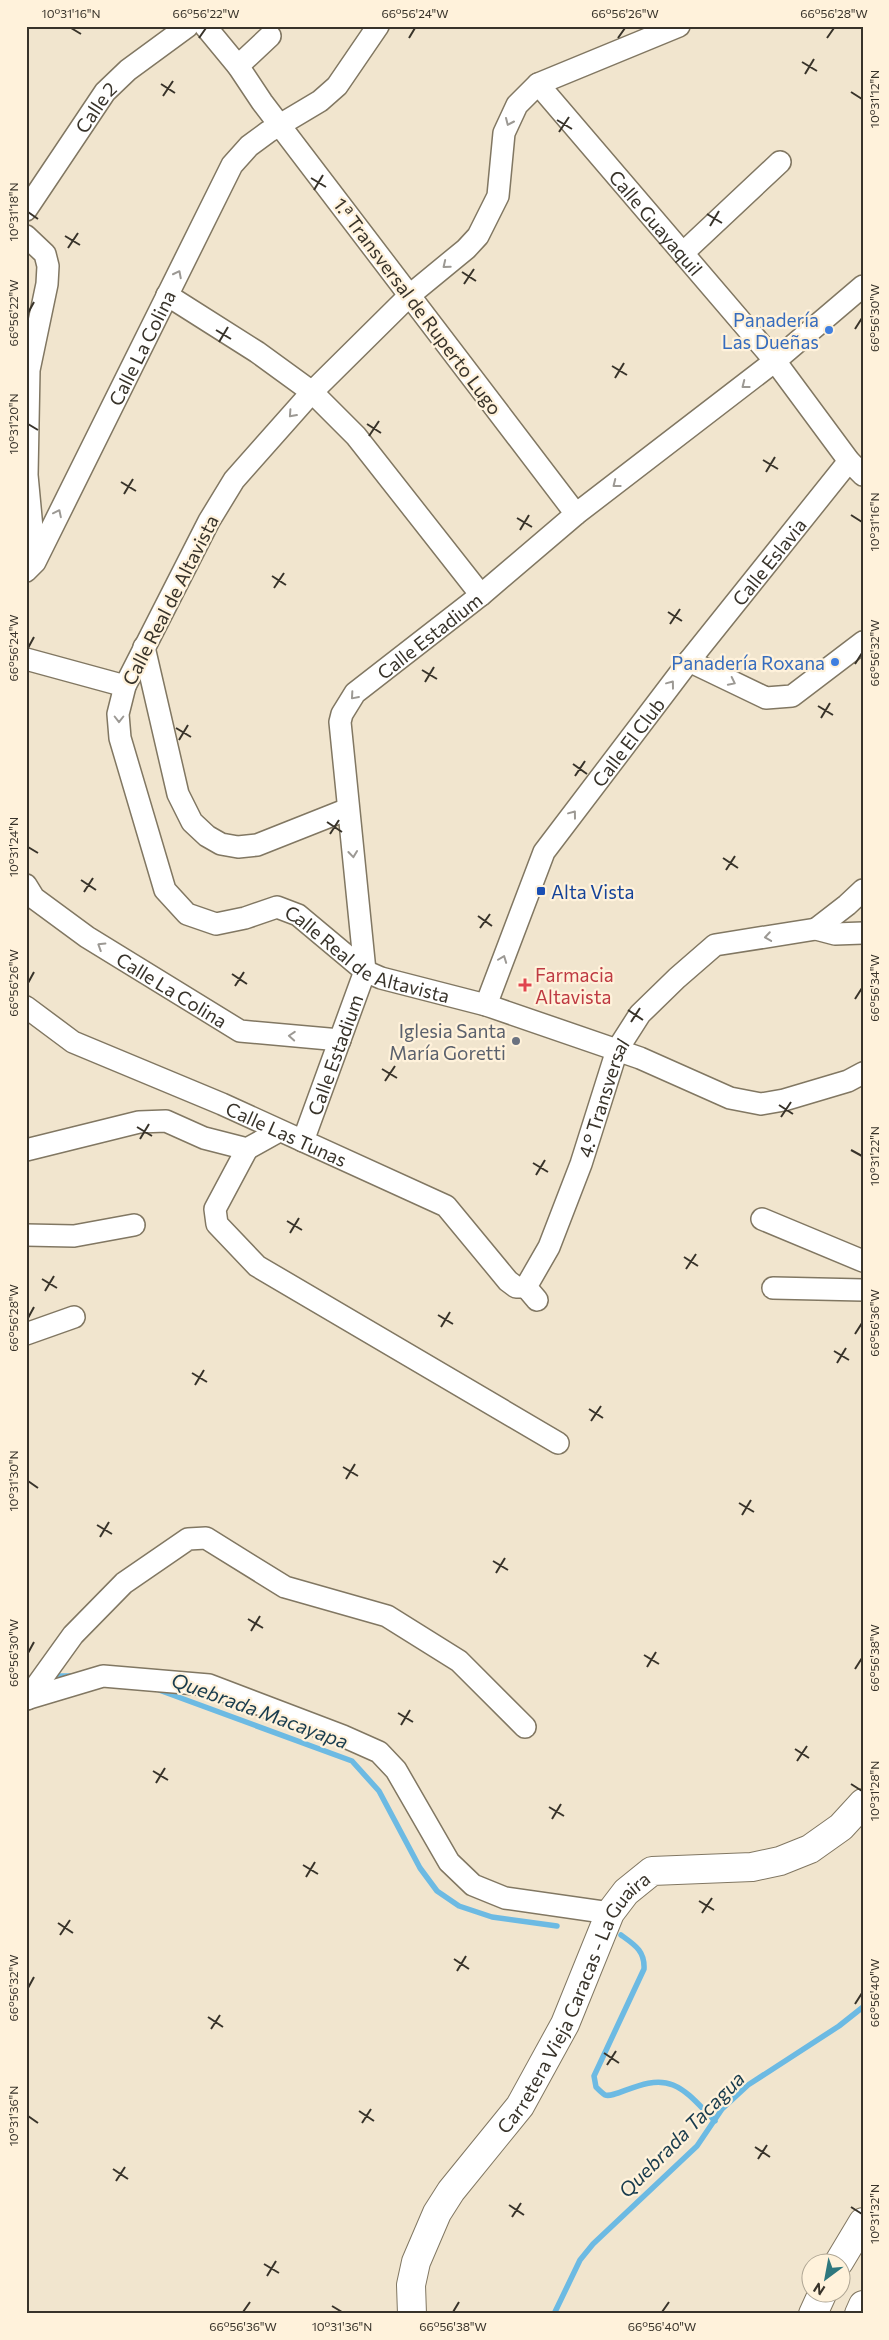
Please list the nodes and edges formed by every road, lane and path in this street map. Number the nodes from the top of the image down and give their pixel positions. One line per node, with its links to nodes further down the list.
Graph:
1 (188, 26): 10 (street, Calle 2)
2 (205, 26): 6 (street, 1.ª Transversal de Ruperto Lugo)
3 (378, 26): 8 (street, Calle La Colina)
4 (679, 26): 7 (street)
5 (270, 36): 6 (street)
6 (238, 66): 8 (street, 1.ª Transversal de Ruperto Lugo)
7 (538, 84): 12 (street, Calle Guayaquil); 15 (street, Calle Real de Altavista, one-way to 15)
8 (274, 129): 14 (street, Calle La Colina, one-way to 8); 15 (street, 1.ª Transversal de Ruperto Lugo)
9 (780, 162): 12 (street)
10 (26, 210)
11 (26, 236): 20 (street)
12 (683, 253): 16 (street, Calle Guayaquil)
13 (863, 286): 16 (street, Calle Estadium)
14 (167, 295): 17 (street); 20 (street, Calle La Colina, one-way to 14)
15 (410, 295): 17 (street, Calle Real de Altavista); 19 (street, 1.ª Transversal de Ruperto Lugo)
16 (775, 361): 18 (street, Calle Guayaquil); 19 (street, Calle Estadium, one-way to 19)
17 (312, 392): 21 (street); 23 (street, Calle Real de Altavista, one-way to 23)
18 (856, 468): 25 (street, Calle Eslavia)
19 (576, 514): 21 (street, Calle Estadium)
20 (30, 566)
21 (481, 595): 27 (street, Calle Estadium, one-way to 27)
22 (863, 642): 25 (street, one-way to 22)
23 (144, 647): 26 (street, Calle Real de Altavista); 27 (street)
24 (26, 659): 26 (street)
25 (689, 661): 33 (street, Calle El Club, one-way to 25)
26 (124, 686): 32 (street, Calle Real de Altavista, one-way to 32)
27 (348, 809): 32 (street, Calle Estadium, one-way to 32)
28 (26, 885): 35 (street, Calle La Colina, one-way to 28)
29 (863, 890): 30 (street)
30 (816, 929): 31 (street, 4.° Transversal); 36 (street, 4.° Transversal, one-way to 36)
31 (863, 933)
32 (365, 971): 33 (street, Calle Real de Altavista); 35 (street, Calle Estadium)
33 (486, 1005): 36 (street, Calle Real de Altavista)
34 (26, 1007): 38 (street, Calle Las Tunas)
35 (340, 1040): 39 (street, Calle Estadium)
36 (617, 1050): 37 (street, Calle Real de Altavista); 48 (street, 4.° Transversal)
37 (863, 1073)
38 (279, 1131): 39 (street, Calle Las Tunas); 40 (street)
39 (303, 1141): 48 (street, Calle Las Tunas)
40 (246, 1149): 41 (street); 51 (street)
41 (26, 1150)
42 (762, 1219): 45 (street)
43 (134, 1225): 44 (street)
44 (26, 1235)
45 (863, 1261)
46 (773, 1288): 47 (street)
47 (863, 1290)
48 (531, 1294)
49 (74, 1317): 50 (street)
50 (26, 1334)
51 (558, 1443)
52 (27, 1699): 53 (street); 55 (street)
53 (525, 1727)
54 (863, 1803): 55 (main road, Carretera Vieja Caracas - La Guaira)
55 (610, 1913): 60 (main road, Carretera Vieja Caracas - La Guaira)
56 (863, 2222): 57 (main road)
57 (845, 2252)
58 (818, 2302): 61 (main road)
59 (863, 2305): 62 (main road)
60 (412, 2314)
61 (813, 2314)
62 (858, 2314)

